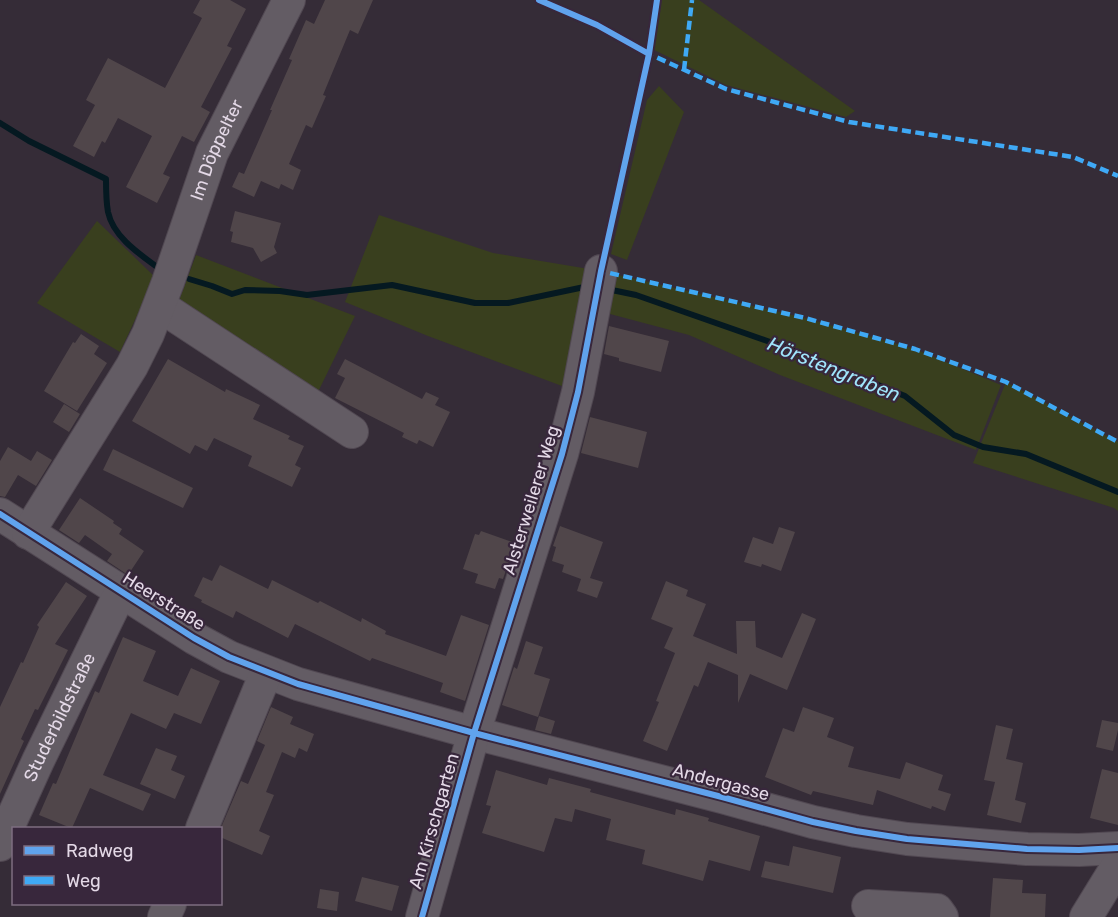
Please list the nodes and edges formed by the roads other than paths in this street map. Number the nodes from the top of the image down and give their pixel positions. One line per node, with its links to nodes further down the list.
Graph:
1 (289, 0): 3 (street, Im Döppelter)
2 (601, 271): 10 (street, Alsterweilerer Weg)
3 (160, 306): 4 (street); 6 (street, Im Döppelter)
4 (352, 432)
5 (0, 514): 6 (street, Heerstraße)
6 (28, 533): 7 (street, Heerstraße)
7 (121, 591): 8 (street, Heerstraße); 12 (street, Studerbildstraße)
8 (266, 673): 9 (street, Heerstraße); 11 (street)
9 (324, 691): 10 (street, Andergasse)
10 (474, 733): 13 (street, Andergasse); 16 (street, Am Kirschgarten)
11 (202, 827)
12 (0, 845)
13 (1118, 848)
14 (1118, 866): 18 (street)
15 (868, 906): 17 (street)
16 (422, 917)
17 (942, 917)
18 (1086, 917)

